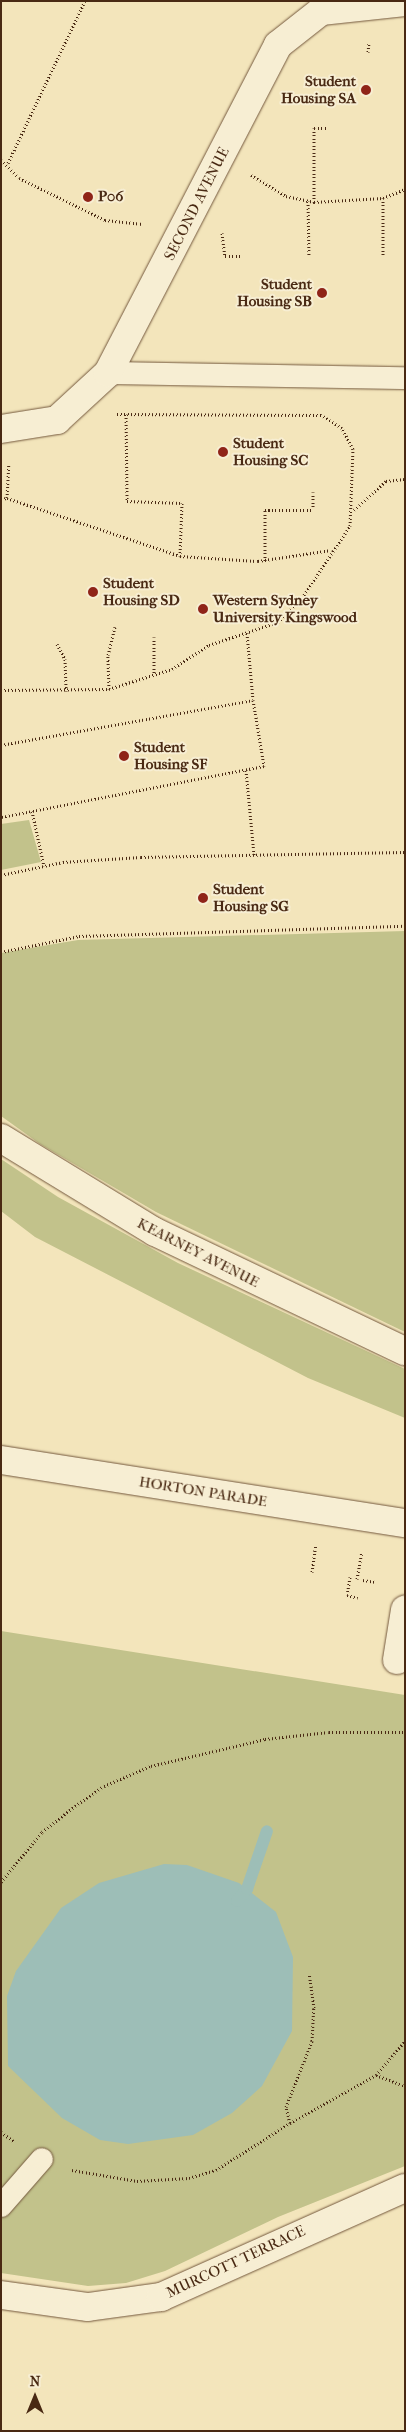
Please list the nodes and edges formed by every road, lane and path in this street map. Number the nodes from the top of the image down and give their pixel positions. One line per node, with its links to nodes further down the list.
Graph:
1 (85, 1): 6 (path)
2 (405, 2): 4 (street, SECOND AVENUE)
3 (326, 128): 12 (path)
4 (220, 158): 7 (path); 13 (street, SECOND AVENUE)
5 (1, 160): 6 (path)
6 (8, 163): 13 (path)
7 (249, 174): 8 (path); 11 (path)
8 (245, 182)
9 (405, 189): 10 (path)
10 (383, 198): 12 (path); 17 (path)
11 (308, 201): 12 (path); 16 (path)
12 (314, 202)
13 (194, 209): 18 (street, SECOND AVENUE)
14 (225, 222): 15 (path)
15 (240, 256)
16 (309, 256)
17 (383, 257)
18 (108, 373): 19 (lane); 20 (street, SECOND AVENUE)
19 (405, 378)
20 (85, 395): 21 (path); 22 (street, SECOND AVENUE)
21 (126, 414): 26 (path); 28 (path)
22 (1, 430)
23 (405, 479): 26 (path)
24 (313, 492): 29 (path)
25 (7, 498): 28 (path)
26 (354, 511): 27 (path)
27 (331, 550): 29 (path); 31 (path)
28 (180, 556): 29 (path)
29 (265, 561)
30 (115, 627): 35 (path)
31 (248, 633): 34 (path); 38 (path)
32 (154, 638): 34 (path)
33 (57, 644): 37 (path)
34 (154, 675): 35 (path)
35 (109, 689): 37 (path)
36 (1, 690): 37 (path)
37 (66, 692)
38 (253, 700): 39 (path); 40 (path)
39 (1, 745)
40 (246, 770): 41 (path); 44 (path)
41 (32, 811): 42 (path); 45 (path)
42 (1, 817)
43 (405, 852): 44 (path)
44 (254, 855): 45 (path)
45 (44, 866): 46 (path)
46 (1, 875)
47 (405, 926): 48 (path)
48 (1, 952)
49 (1, 1138): 50 (street, KEARNEY AVENUE)
50 (405, 1351)
51 (1, 1460): 52 (street, HORTON PARADE)
52 (405, 1523)
53 (363, 1543): 55 (path)
54 (350, 1578): 58 (path)
55 (357, 1579)
56 (363, 1580): 57 (path)
57 (375, 1582)
58 (358, 1598)
59 (405, 1610): 60 (street)
60 (397, 1660)
61 (405, 1732): 62 (path)
62 (1, 1882)
63 (309, 1974): 67 (path)
64 (405, 2041): 65 (path)
65 (376, 2076): 66 (path); 67 (path)
66 (405, 2086)
67 (290, 2122): 68 (path)
68 (42, 2158): 70 (lane)
69 (405, 2188): 71 (street, MURCOTT TERRACE)
70 (1, 2206)
71 (1, 2295)

